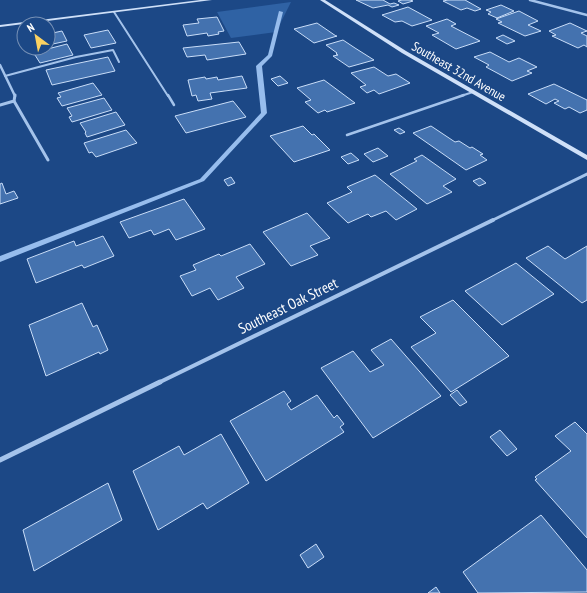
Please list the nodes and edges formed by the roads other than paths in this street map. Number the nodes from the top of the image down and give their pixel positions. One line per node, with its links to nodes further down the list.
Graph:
1 (210, 0): 4 (main road)
2 (322, 0): 10 (main road, Southeast 32nd Avenue)
3 (530, 0): 5 (street)
4 (114, 12): 6 (main road); 13 (lane)
5 (587, 14)
6 (0, 26)
7 (119, 62): 9 (lane)
8 (0, 65): 9 (street)
9 (5, 76): 11 (street)
10 (473, 92): 14 (lane); 15 (main road, Southeast 32nd Avenue)
11 (14, 100): 12 (street); 16 (street)
12 (0, 105)
13 (174, 105)
14 (347, 135)
15 (587, 158)
16 (48, 160)
17 (587, 174): 18 (street, Southeast Oak Street)
18 (0, 460)

